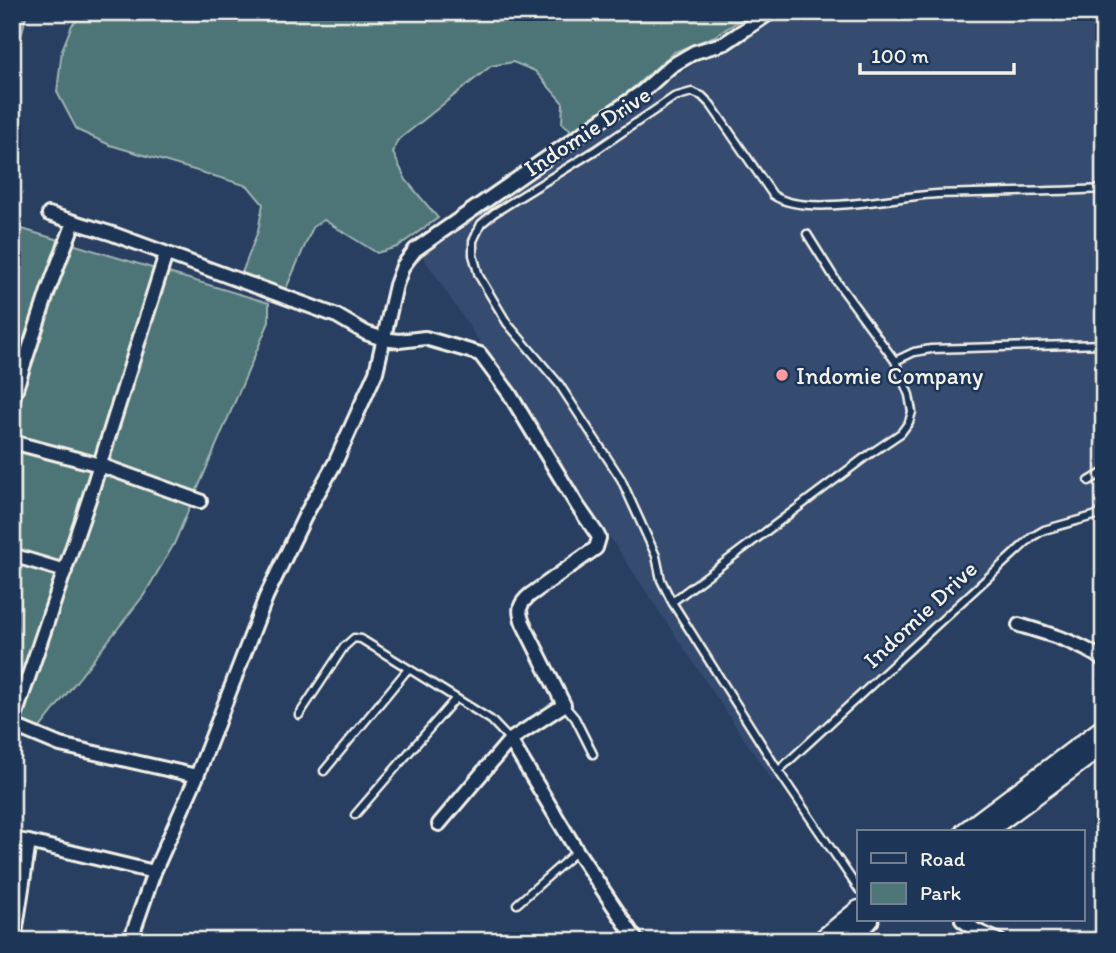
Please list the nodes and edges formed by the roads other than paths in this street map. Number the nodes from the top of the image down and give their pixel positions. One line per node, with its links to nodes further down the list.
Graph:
1 (771, 12): 7 (street)
2 (1104, 189): 19 (lane, Indomie Drive)
3 (49, 214): 4 (street)
4 (74, 222): 6 (street); 10 (street)
5 (807, 234): 9 (lane)
6 (166, 254): 7 (street); 12 (street)
7 (383, 339): 24 (street); 33 (street)
8 (1104, 344): 9 (lane)
9 (895, 361): 19 (lane)
10 (12, 401)
11 (12, 442): 12 (street)
12 (100, 466): 15 (street); 18 (street)
13 (1104, 472): 14 (lane)
14 (1089, 481)
15 (200, 501)
16 (1104, 513): 32 (lane, Indomie Drive)
17 (12, 555): 18 (street)
18 (65, 571): 26 (street)
19 (672, 602): 32 (lane, Indomie Drive)
20 (1019, 625): 21 (street)
21 (1104, 660)
22 (408, 669): 23 (lane); 25 (lane); 31 (lane)
23 (456, 698): 28 (lane); 34 (lane)
24 (564, 705): 28 (street); 30 (lane)
25 (299, 715)
26 (12, 725): 33 (street)
27 (1104, 728): 36 (main road)
28 (510, 740): 35 (street); 40 (street)
29 (1104, 744): 37 (main road)
30 (593, 754)
31 (324, 771)
32 (778, 771): 42 (lane, Indomie Drive)
33 (197, 776): 41 (street)
34 (355, 816)
35 (439, 824)
36 (968, 830)
37 (988, 830)
38 (12, 839): 39 (street)
39 (29, 842): 41 (street); 47 (street)
40 (577, 851): 43 (lane); 49 (street)
41 (154, 872): 48 (street)
42 (857, 887)
43 (517, 904)
44 (857, 912): 50 (main road)
45 (866, 922): 51 (main road)
46 (964, 922): 52 (street)
47 (14, 941)
48 (130, 941)
49 (637, 941)
50 (821, 941)
51 (842, 941)
52 (999, 941)

